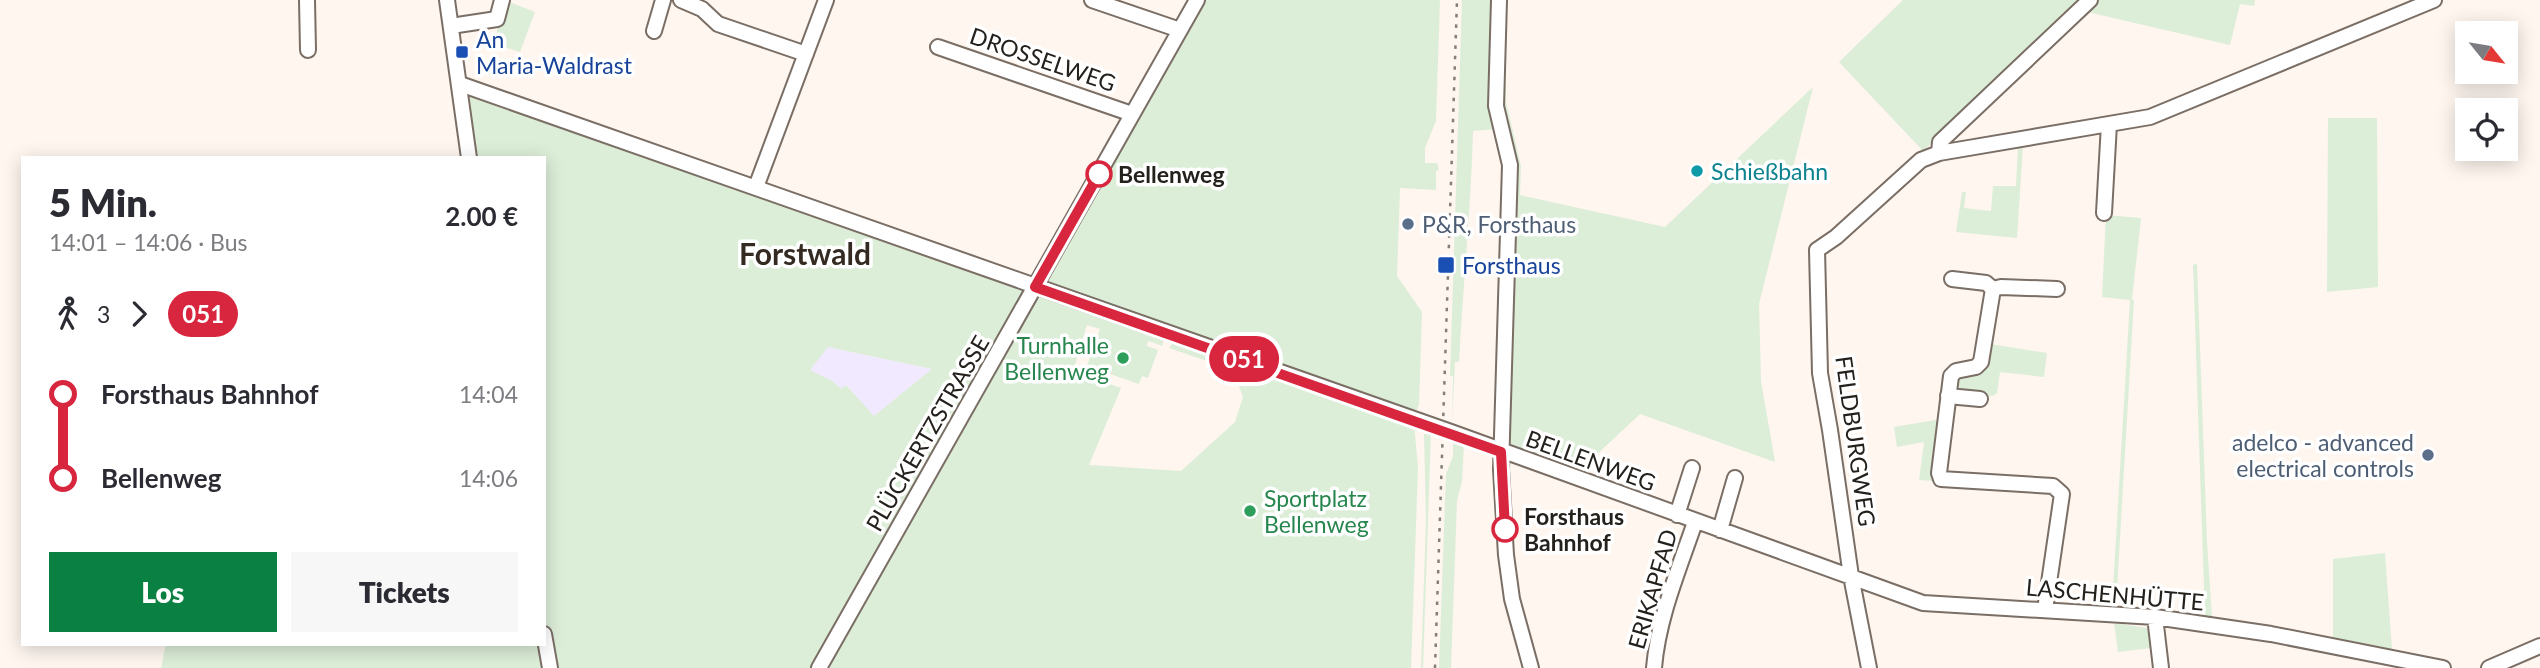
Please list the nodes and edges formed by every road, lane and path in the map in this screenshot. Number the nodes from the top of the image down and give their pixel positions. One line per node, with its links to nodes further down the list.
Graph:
1 (307, 0): 16 (street)
2 (447, 0): 12 (street)
3 (502, 0): 12 (street)
4 (663, 0): 14 (street)
5 (681, 0): 17 (street)
6 (826, 0): 17 (street)
7 (1093, 0): 13 (street)
8 (1197, 0): 13 (street, PLÜCKERTZSTRASSE)
9 (1500, 0): 31 (street)
10 (2090, 0): 21 (street, FELDBURGWEG)
11 (2434, 0): 20 (street, FELDBURGWEG)
12 (451, 26): 18 (street)
13 (1180, 30): 19 (street, PLÜCKERTZSTRASSE)
14 (654, 31)
15 (938, 47): 19 (street, DROSSELWEG)
16 (308, 50)
17 (806, 54): 23 (street)
18 (460, 84): 22 (street); 23 (street, BELLENWEG)
19 (1132, 114): 26 (street, PLÜCKERTZSTRASSE)
20 (2109, 124): 21 (street, FELDBURGWEG); 24 (street)
21 (1939, 153): 38 (street, FELDBURGWEG)
22 (469, 156)
23 (756, 187): 26 (street, BELLENWEG)
24 (2104, 213)
25 (1952, 279): 27 (street)
26 (1035, 287): 31 (street, BELLENWEG); 44 (street, PLÜCKERTZSTRASSE)
27 (1993, 289): 28 (street); 29 (street)
28 (2057, 289)
29 (1948, 396): 30 (street); 39 (street)
30 (1980, 399)
31 (1501, 452): 34 (street, BELLENWEG); 45 (street)
32 (1692, 468): 34 (street, BELLENWEG)
33 (1735, 478): 36 (street)
34 (1677, 515): 35 (street, BELLENWEG)
35 (1695, 522): 36 (street, BELLENWEG); 46 (street, ERIKAPFAD)
36 (1720, 530): 37 (street, BELLENWEG)
37 (1787, 554): 38 (street, LASCHENHÜTTE)
38 (1851, 576): 39 (street, LASCHENHÜTTE); 47 (street, FELDBURGWEG)
39 (2045, 610): 40 (street, LASCHENHÜTTE)
40 (2155, 617): 48 (street); 49 (street, LASCHENHÜTTE)
41 (546, 645): 43 (street)
42 (2540, 646): 50 (street)
43 (550, 668)
44 (819, 668)
45 (1531, 668)
46 (1654, 668)
47 (1870, 668)
48 (2161, 668)
49 (2443, 668)
50 (2489, 668)

